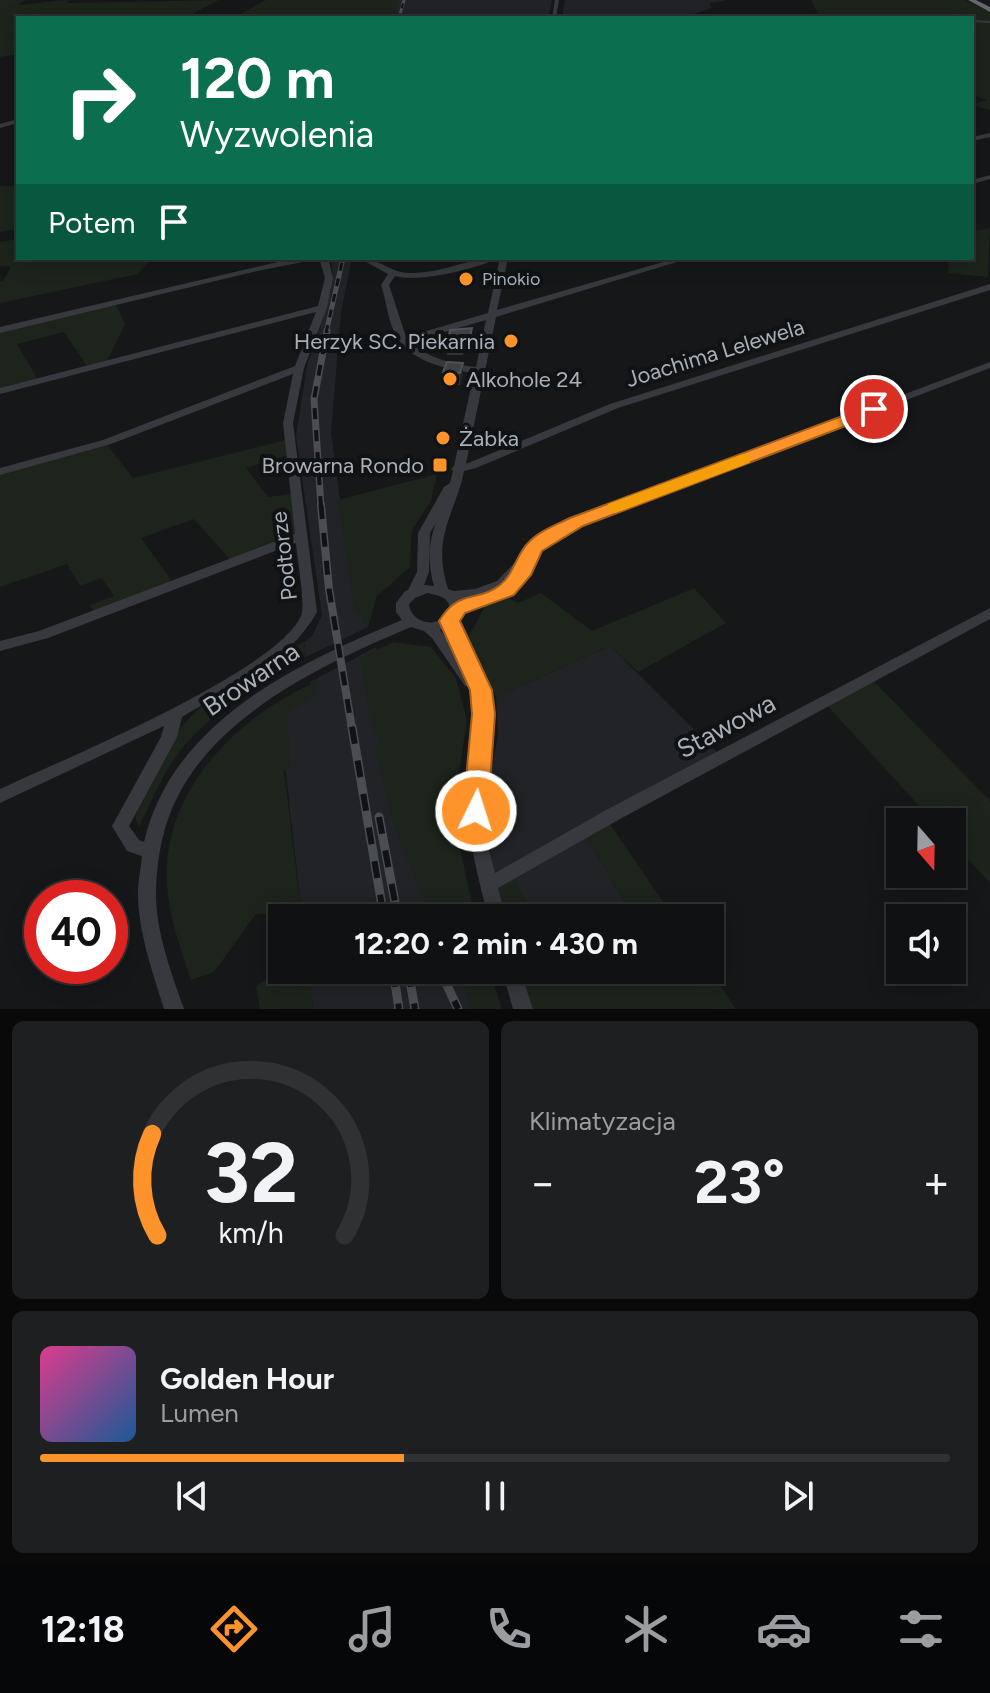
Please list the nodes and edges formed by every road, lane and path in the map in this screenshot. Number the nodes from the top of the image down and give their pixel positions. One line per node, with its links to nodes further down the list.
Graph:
1 (971, 0): 2 (highway)
2 (990, 10)
3 (311, 260): 13 (street)
4 (325, 260): 11 (street, Podtorze)
5 (367, 260): 9 (street)
6 (485, 260): 9 (street)
7 (504, 260): 12 (street)
8 (679, 260): 12 (street)
9 (392, 274): 14 (street)
10 (990, 287): 20 (street, Joachima Lelewela)
11 (322, 308): 16 (street, Podtorze); 18 (street)
12 (491, 315): 14 (street); 17 (street)
13 (0, 330)
14 (403, 341): 17 (street)
15 (990, 365): 23 (street)
16 (299, 368): 19 (street); 21 (street, Podtorze)
17 (479, 370): 20 (street)
18 (0, 391)
19 (0, 472)
20 (456, 473): 22 (street); 23 (street)
21 (302, 536): 27 (street); 29 (street, Podtorze)
22 (414, 593): 23 (street); 25 (street)
23 (450, 604): 26 (street); 28 (street)
24 (990, 613): 32 (street, Stawowa)
25 (406, 617): 26 (street); 31 (street, Browarna)
26 (428, 627): 28 (street)
27 (0, 646)
28 (482, 706): 32 (street)
29 (175, 714): 30 (street, Podtorze); 31 (street)
30 (0, 796)
31 (150, 851): 35 (street, Browarna)
32 (487, 882): 33 (street)
33 (493, 904)
34 (515, 984): 36 (street)
35 (174, 1009)
36 (523, 1009)

